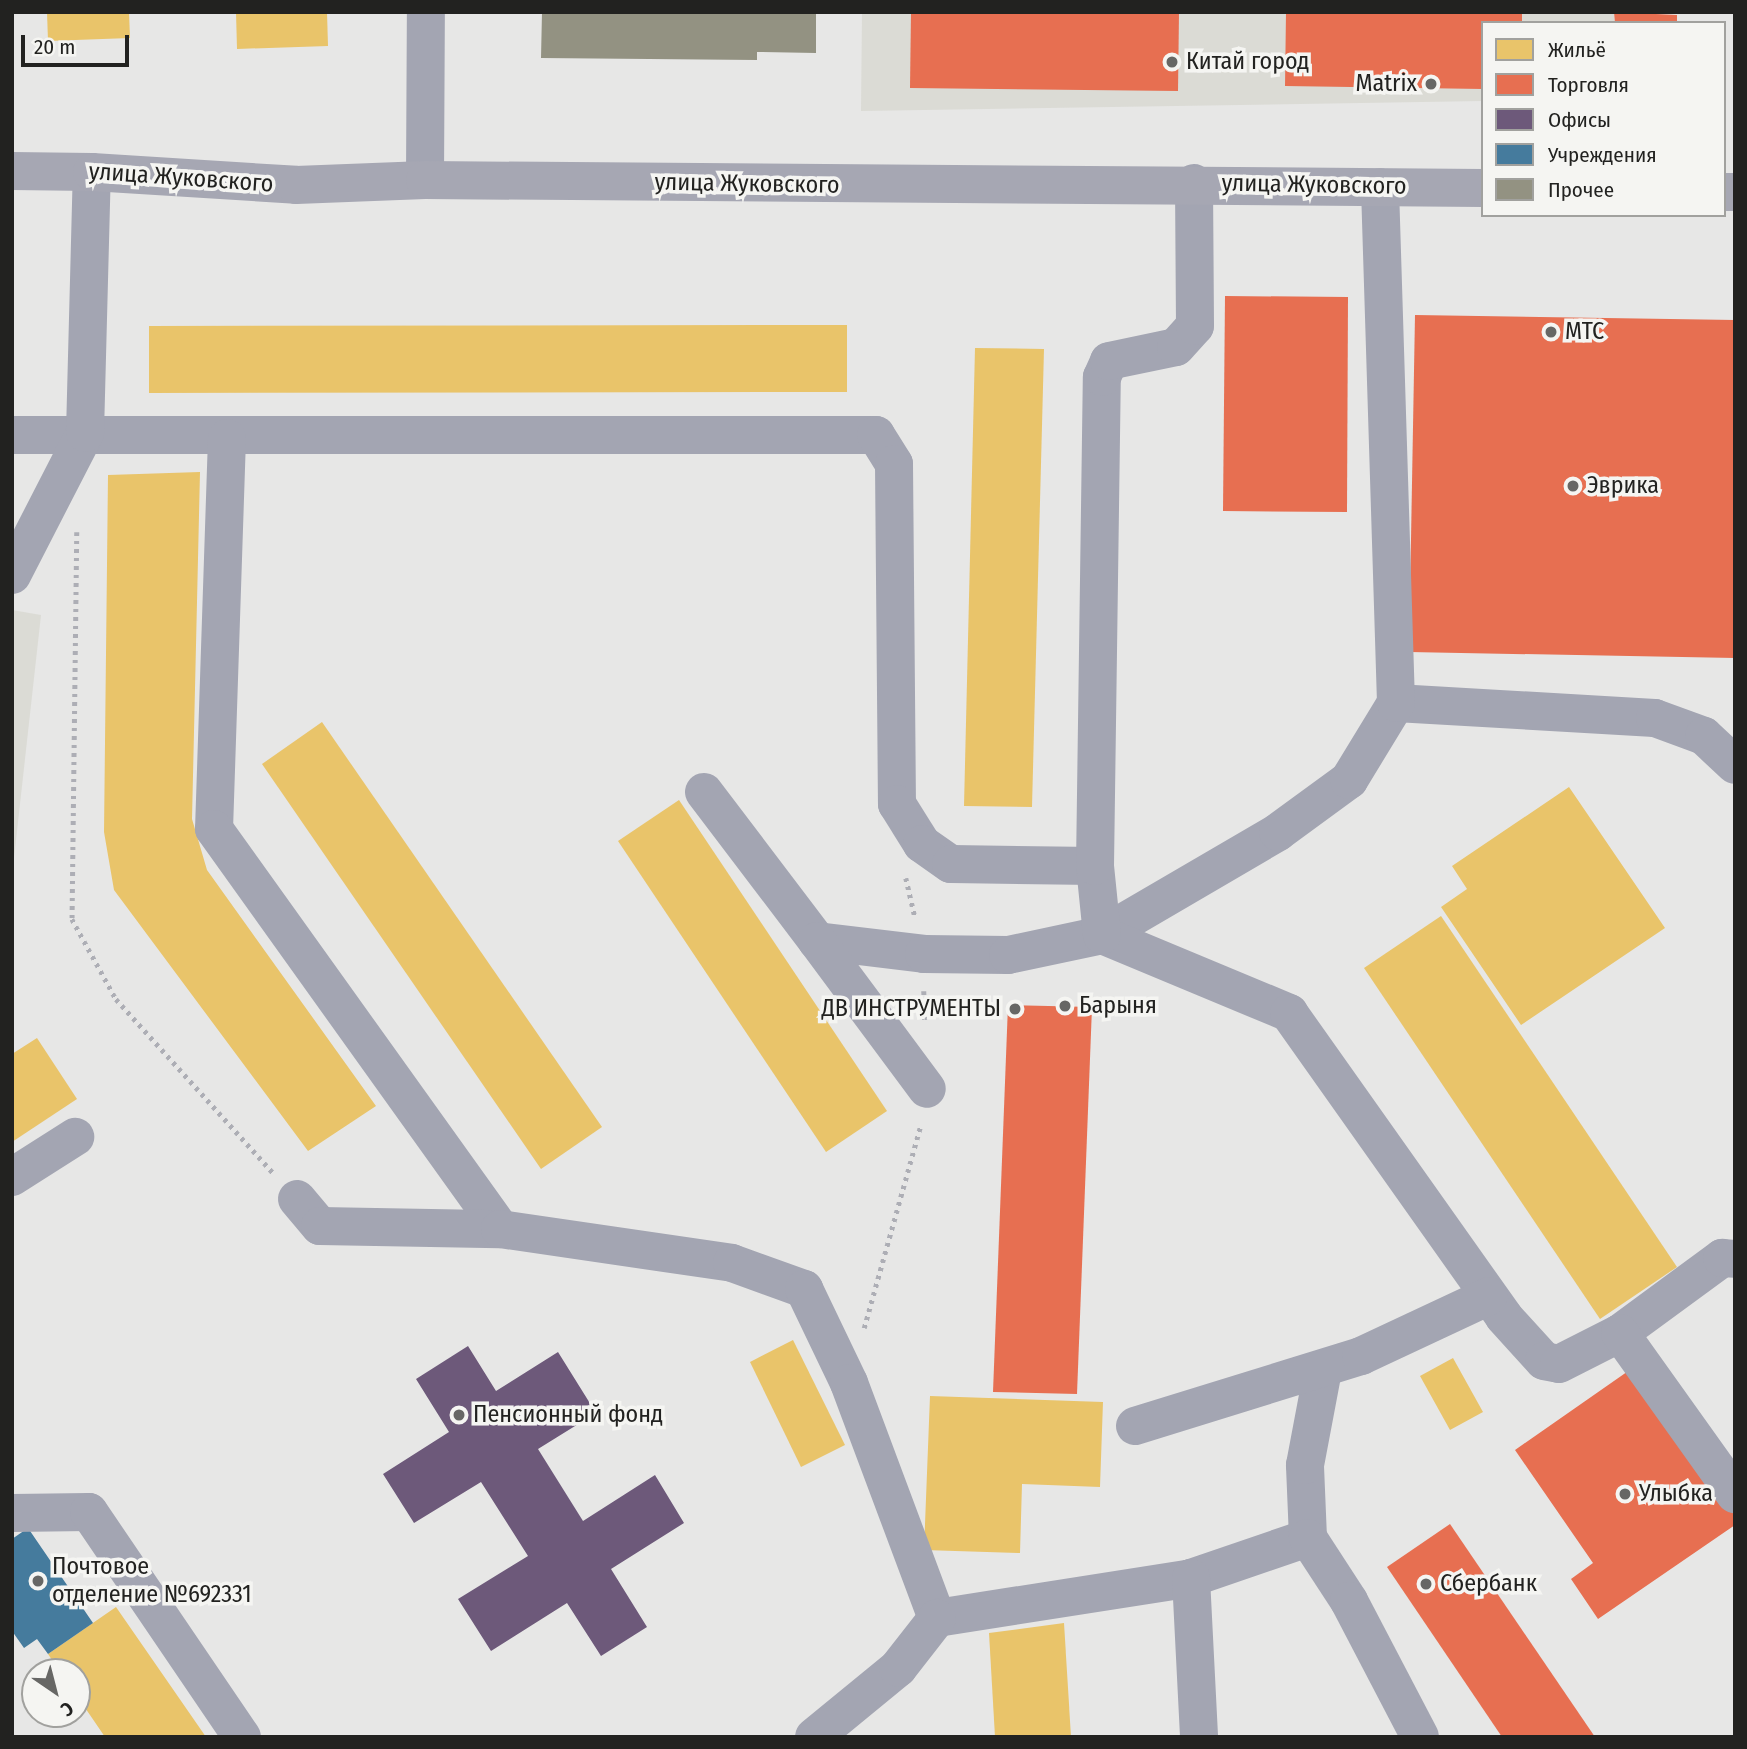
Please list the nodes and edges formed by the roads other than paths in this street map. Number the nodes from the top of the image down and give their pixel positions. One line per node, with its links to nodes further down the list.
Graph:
1 (426, 12): 4 (street)
2 (12, 171): 3 (main road, улица Жуковского)
3 (92, 172): 4 (main road, улица Жуковского); 8 (street)
4 (425, 180): 5 (main road, улица Жуковского)
5 (1194, 183): 6 (main road, улица Жуковского); 15 (street)
6 (1380, 187): 7 (main road, улица Жуковского); 12 (street)
7 (1481, 188)
8 (85, 433): 9 (street); 10 (street); 11 (street)
9 (12, 435)
10 (228, 438): 15 (street); 22 (street)
11 (12, 575)
12 (1396, 704): 13 (street); 16 (street)
13 (1735, 765)
14 (704, 792): 17 (street)
15 (1096, 866): 16 (street)
16 (1102, 935): 17 (street); 24 (street)
17 (817, 941): 18 (street)
18 (927, 1089)
19 (75, 1137): 20 (street)
20 (12, 1177)
21 (297, 1199): 22 (street)
22 (500, 1229): 32 (street)
23 (1735, 1259): 25 (street)
24 (1489, 1296): 25 (street); 26 (street)
25 (1620, 1333): 28 (street)
26 (1323, 1370): 27 (street); 30 (street)
27 (1135, 1426)
28 (1735, 1494)
29 (12, 1513): 33 (street)
30 (1308, 1538): 31 (street); 36 (street)
31 (1191, 1578): 32 (street); 35 (street)
32 (937, 1618): 34 (street)
33 (242, 1737)
34 (814, 1737)
35 (1199, 1737)
36 (1420, 1737)

